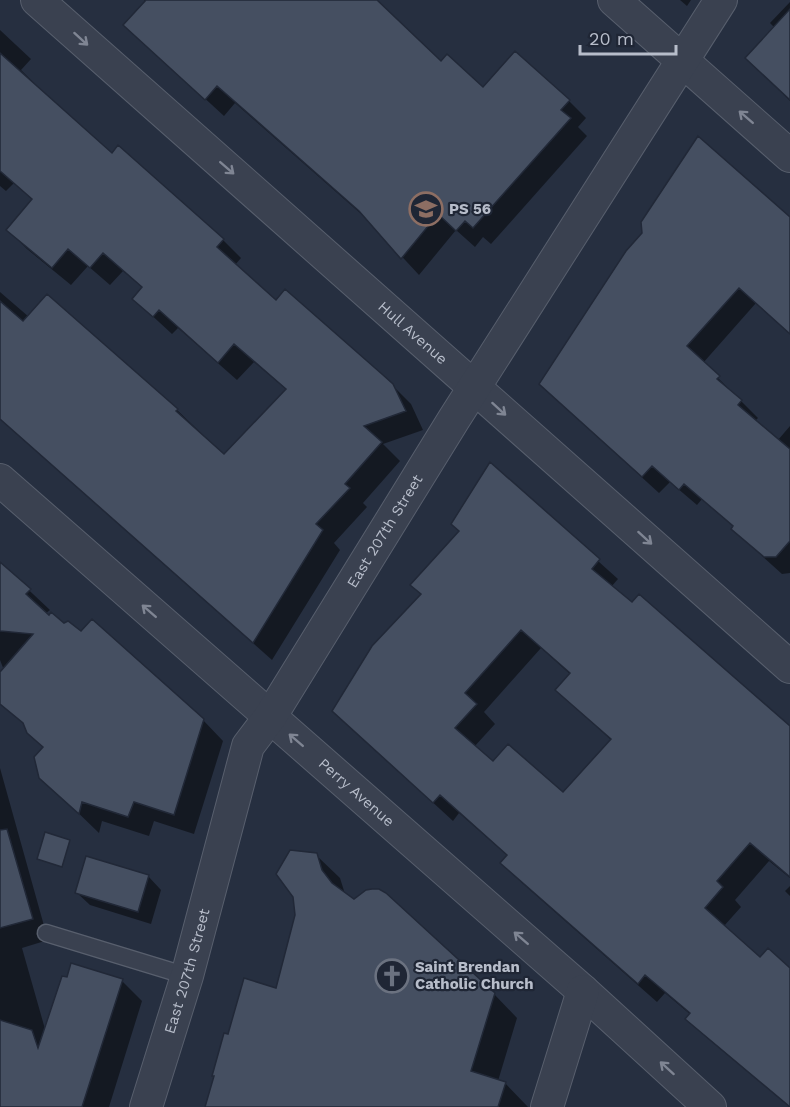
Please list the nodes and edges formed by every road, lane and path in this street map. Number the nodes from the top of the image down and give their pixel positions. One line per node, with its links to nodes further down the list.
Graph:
1 (37, 0): 6 (street, Hull Avenue, one-way to 6)
2 (614, 0): 4 (street)
3 (721, 0): 4 (street, East 207th Street)
4 (682, 60): 5 (street, one-way to 4); 6 (street, East 207th Street)
5 (790, 156)
6 (474, 387): 8 (street, Hull Avenue, one-way to 8); 9 (street, East 207th Street)
7 (0, 480): 9 (street, Perry Avenue, one-way to 7)
8 (790, 667)
9 (270, 717): 11 (street, East 207th Street); 12 (street, Perry Avenue, one-way to 9)
10 (46, 933): 11 (lane)
11 (187, 976): 13 (street, East 207th Street)
12 (583, 992): 14 (street); 15 (street, Perry Avenue, one-way to 12)
13 (146, 1107)
14 (547, 1107)
15 (710, 1107)

